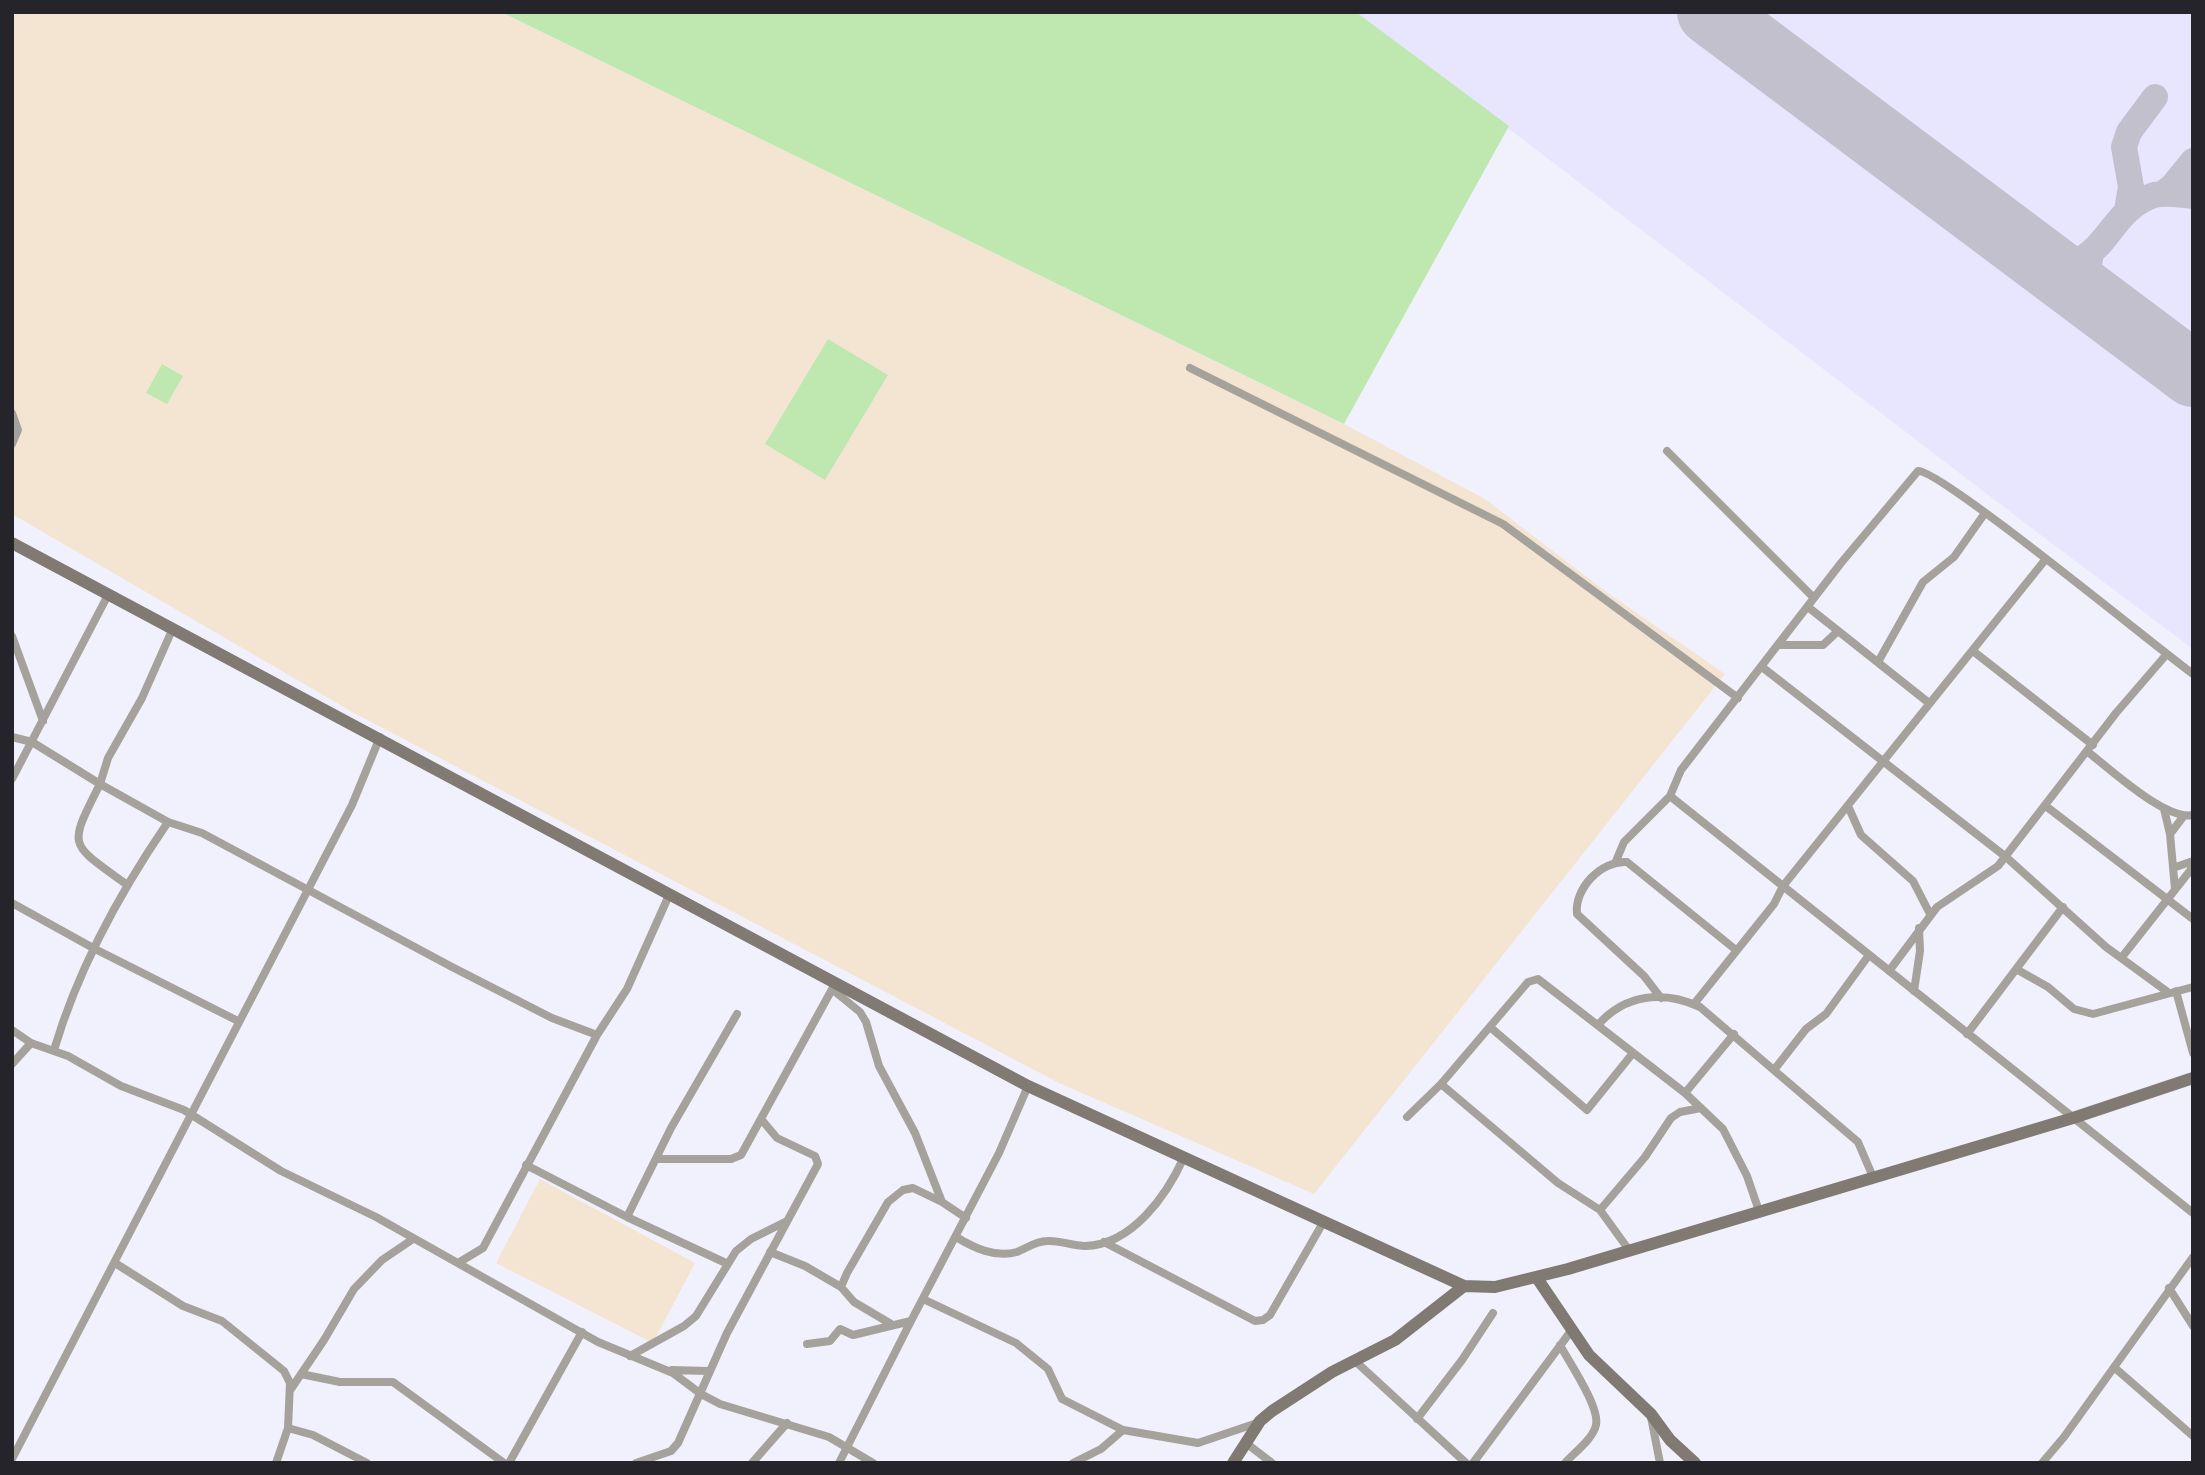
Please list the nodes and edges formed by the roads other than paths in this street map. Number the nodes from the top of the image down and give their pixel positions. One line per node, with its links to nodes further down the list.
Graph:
1 (1190, 368): 20 (street)
2 (12, 413): 3 (street)
3 (12, 444)
4 (1667, 451): 9 (street)
5 (1985, 513): 7 (street); 9 (street); 17 (street)
6 (12, 543): 8 (street)
7 (2045, 560): 15 (street); 16 (street)
8 (109, 593): 11 (street); 22 (street)
9 (1814, 598): 10 (street)
10 (1808, 607): 12 (street); 14 (street)
11 (173, 628): 24 (street); 29 (street)
12 (1838, 631): 14 (street); 17 (street)
13 (12, 636): 22 (street)
14 (1779, 645): 18 (street)
15 (1973, 651): 21 (street); 26 (street)
16 (2166, 655): 19 (street); 26 (street)
17 (1878, 662): 21 (street)
18 (1762, 667): 20 (street); 27 (street)
19 (2193, 674)
20 (1738, 698): 30 (street)
21 (1930, 703): 27 (street)
22 (43, 721): 25 (street)
23 (12, 737): 25 (street)
24 (380, 737): 44 (street); 46 (street)
25 (32, 742): 28 (street); 29 (street)
26 (2090, 748): 32 (street); 33 (street)
27 (1883, 763): 31 (street); 37 (street)
28 (12, 779)
29 (100, 784): 35 (street); 42 (street)
30 (1670, 796): 38 (street); 43 (street)
31 (1848, 806): 43 (street); 50 (street)
32 (2047, 807): 37 (street); 47 (street)
33 (2164, 809): 34 (street); 36 (street)
34 (2188, 816): 36 (street)
35 (168, 822): 42 (street); 44 (street)
36 (2170, 834): 41 (street)
37 (2006, 857): 49 (street); 50 (street)
38 (1616, 861): 54 (street); 63 (street)
39 (2193, 861): 41 (street)
40 (2193, 867): 45 (street)
41 (2173, 868): 45 (street)
42 (126, 884): 53 (street)
43 (1783, 886): 54 (street); 55 (street)
44 (308, 889): 66 (street); 72 (street)
45 (2175, 889): 47 (street)
46 (670, 893): 59 (street); 72 (street)
47 (2167, 899): 51 (street); 56 (street)
48 (12, 903): 53 (street)
49 (2063, 907): 56 (street); 57 (street)
50 (1930, 914): 52 (street)
51 (2193, 919)
52 (1919, 928): 58 (street); 61 (street)
53 (95, 949): 66 (street); 74 (street)
54 (1736, 950): 64 (street)
55 (1870, 956): 58 (street); 78 (street)
56 (2122, 957): 62 (street)
57 (2016, 970): 62 (street); 71 (street)
58 (1889, 971): 61 (street)
59 (835, 986): 81 (street); 87 (street); 92 (street)
60 (2193, 987): 62 (street)
61 (1914, 991): 71 (street)
62 (2173, 992): 76 (street)
63 (1661, 998): 64 (street); 67 (street)
64 (1694, 1004): 70 (street)
65 (737, 1014): 89 (street)
66 (238, 1021): 84 (street)
67 (1598, 1025): 68 (street); 75 (street)
68 (1490, 1027): 75 (street); 80 (street)
69 (12, 1030): 73 (street)
70 (1734, 1034): 78 (street); 82 (street)
71 (1968, 1034): 86 (street)
72 (597, 1035): 90 (street)
73 (32, 1043): 74 (street); 77 (street)
74 (54, 1050): 84 (street)
75 (1633, 1053): 82 (street)
76 (2193, 1053)
77 (12, 1064)
78 (1774, 1070): 91 (street)
79 (2193, 1079): 86 (street)
80 (1441, 1084): 85 (street); 93 (street)
81 (1028, 1086): 88 (street); 97 (street)
82 (1685, 1093): 83 (street)
83 (1702, 1108): 93 (street); 94 (street)
84 (191, 1115): 101 (street); 106 (street)
85 (1406, 1117)
86 (2073, 1118): 91 (street); 95 (street)
87 (761, 1119): 89 (street); 98 (street)
88 (1184, 1157): 99 (street); 102 (street)
89 (656, 1159): 96 (street)
90 (526, 1164): 96 (street); 107 (street)
91 (1873, 1177): 94 (street)
92 (942, 1202): 97 (street); 111 (street)
93 (1600, 1210): 103 (street)
94 (1759, 1211): 103 (street)
95 (2193, 1213)
96 (626, 1217): 108 (street)
97 (966, 1218): 100 (street)
98 (787, 1221): 104 (street); 108 (street)
99 (1324, 1221): 102 (street); 110 (street)
100 (956, 1237): 102 (street); 113 (street)
101 (413, 1239): 107 (street); 127 (street)
102 (1104, 1242)
103 (1629, 1250): 109 (street)
104 (771, 1252): 111 (street); 126 (street)
105 (2193, 1258): 112 (street)
106 (115, 1263): 128 (street); 139 (street)
107 (458, 1263): 119 (street)
108 (728, 1264): 122 (street)
109 (1537, 1278): 110 (street); 118 (street)
110 (1464, 1286): 123 (street)
111 (841, 1287): 116 (street)
112 (2169, 1288): 117 (street); 124 (street)
113 (923, 1299): 115 (street); 135 (street)
114 (1493, 1313): 131 (street)
115 (911, 1321): 116 (street); 138 (street)
116 (891, 1324): 120 (street)
117 (2193, 1326)
118 (1571, 1331): 121 (street); 130 (street)
119 (582, 1332): 122 (street); 145 (street)
120 (807, 1344)
121 (1560, 1345): 152 (street); 153 (street)
122 (629, 1356): 125 (street)
123 (1354, 1360): 131 (street); 132 (street)
124 (2115, 1368): 136 (street); 156 (street)
125 (667, 1370): 126 (street); 129 (street)
126 (708, 1371): 129 (street)
127 (301, 1374): 128 (street); 144 (street)
128 (291, 1389): 134 (street)
129 (701, 1394): 133 (street); 146 (street)
130 (1651, 1414): 154 (street); 155 (street)
131 (1417, 1419): 141 (street)
132 (1261, 1421): 135 (street); 137 (street)
133 (787, 1423): 138 (street); 147 (street)
134 (288, 1428): 142 (street); 143 (street)
135 (1123, 1430): 149 (street)
136 (2193, 1436)
137 (1246, 1443): 150 (street); 151 (street)
138 (848, 1447): 140 (street); 148 (street)
139 (12, 1459)
140 (870, 1461)
141 (1461, 1461)
142 (276, 1463)
143 (368, 1463)
144 (504, 1463)
145 (509, 1463)
146 (636, 1463)
147 (752, 1463)
148 (839, 1463)
149 (1073, 1463)
150 (1233, 1463)
151 (1272, 1463)
152 (1473, 1463)
153 (1565, 1463)
154 (1660, 1463)
155 (1695, 1463)
156 (2042, 1463)

